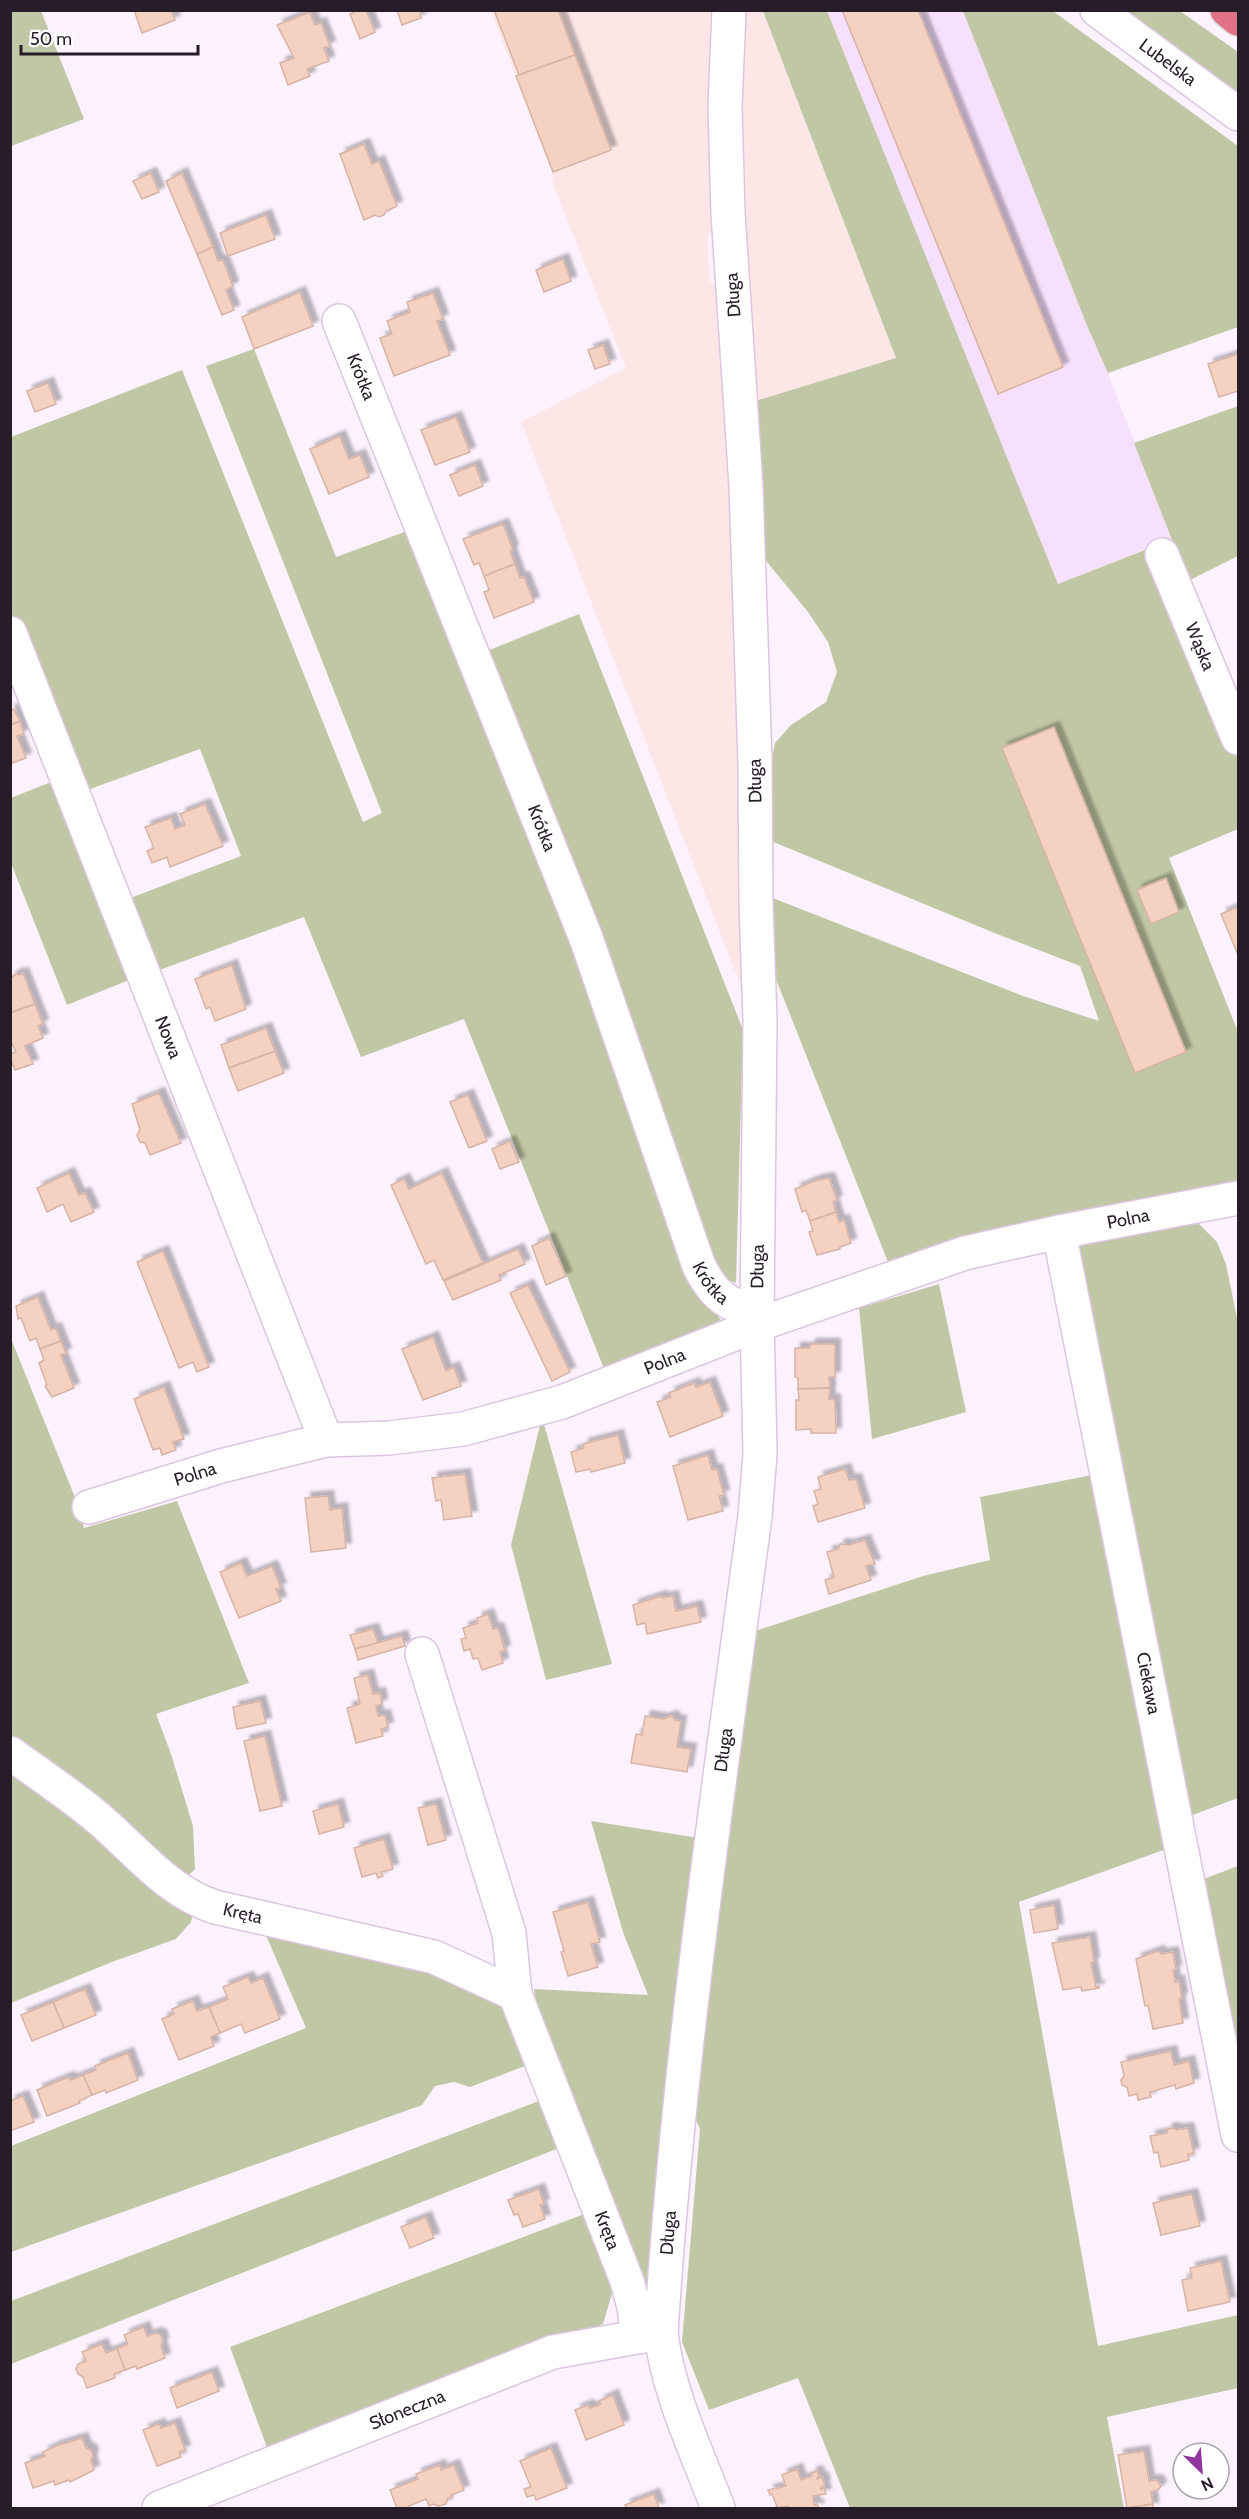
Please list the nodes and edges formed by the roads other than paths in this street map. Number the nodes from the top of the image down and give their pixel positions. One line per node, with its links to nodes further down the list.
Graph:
1 (729, 10): 12 (street, Długa)
2 (1097, 10): 5 (street, Lubelska)
3 (1227, 10): 4 (highway)
4 (1239, 19)
5 (1239, 114)
6 (339, 321): 12 (street, Krótka)
7 (1162, 555): 9 (street, Wąska)
8 (10, 633): 13 (street, Nowa)
9 (1239, 738)
10 (1239, 1198): 11 (street, Polna)
11 (1059, 1233): 12 (street, Polna); 18 (street, Ciekawa)
12 (757, 1321): 13 (street, Polna); 19 (street, Długa)
13 (326, 1440): 14 (street, Polna)
14 (89, 1507)
15 (422, 1654): 17 (street, Kręta)
16 (10, 1753): 17 (street, Kręta)
17 (515, 1994): 19 (street, Kręta)
18 (1239, 2135)
19 (650, 2335): 20 (street, Słoneczna); 21 (street, Długa)
20 (159, 2508)
21 (718, 2508)

